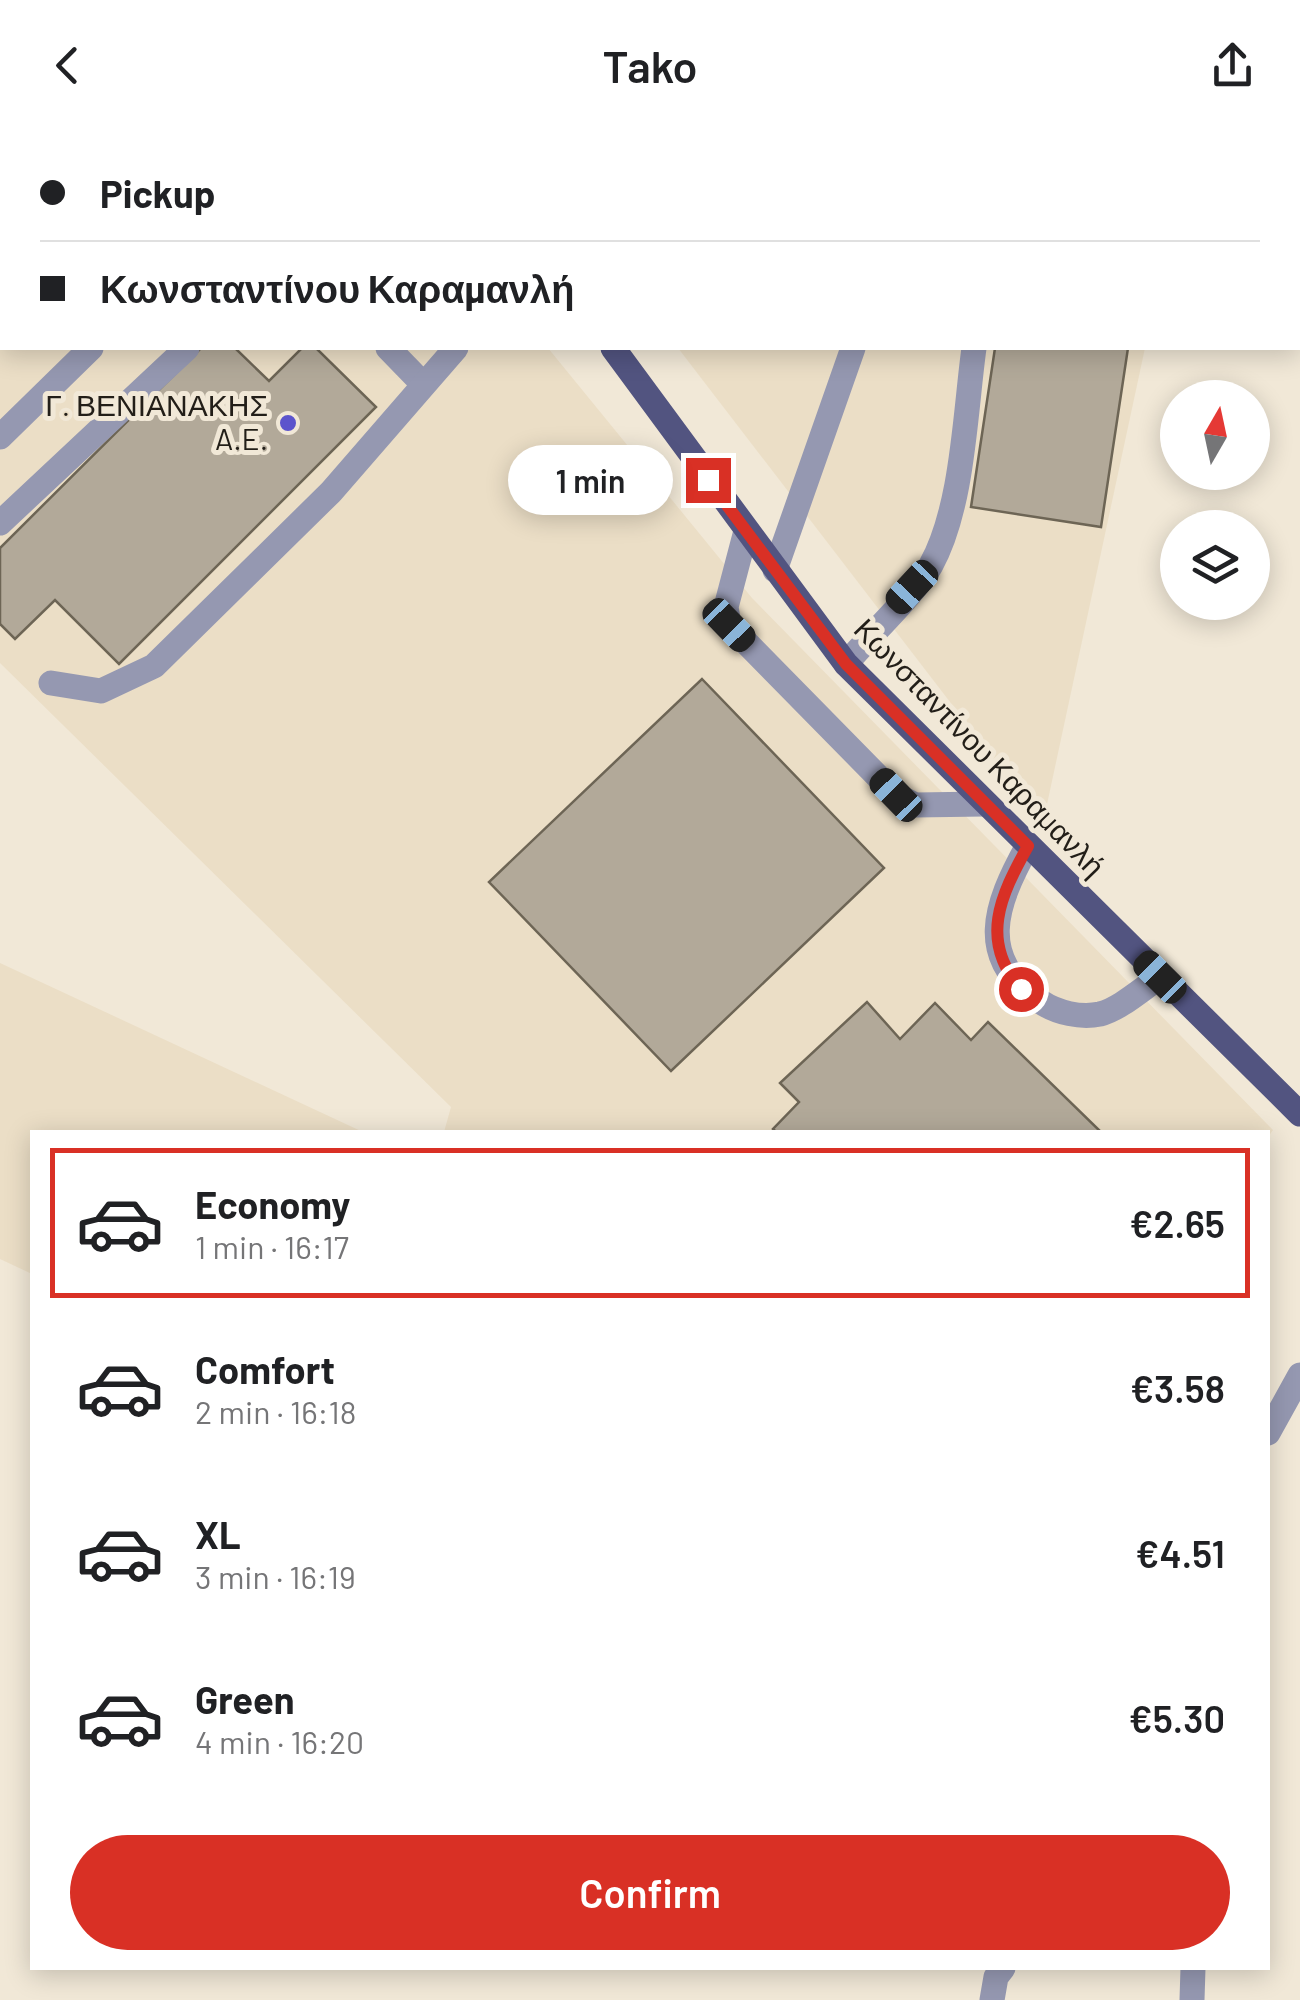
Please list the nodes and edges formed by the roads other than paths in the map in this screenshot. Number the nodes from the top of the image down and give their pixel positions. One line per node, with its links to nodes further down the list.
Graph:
1 (89, 350): 9 (street)
2 (185, 350): 10 (street)
3 (390, 350): 8 (street)
4 (454, 350): 8 (street)
5 (614, 350): 11 (main road, Κωνσταντίνου Καραμανλή)
6 (853, 350): 12 (street)
7 (974, 350): 13 (street)
8 (423, 384): 14 (street)
9 (0, 437)
10 (0, 523)
11 (746, 531): 12 (main road, Κωνσταντίνου Καραμανλή); 15 (street)
12 (775, 570): 13 (main road, Κωνσταντίνου Καραμανλή)
13 (846, 664): 15 (main road, Κωνσταντίνου Καραμανλή)
14 (51, 683)
15 (984, 804): 16 (main road, Κωνσταντίνου Καραμανλή)
16 (1028, 846): 17 (main road, Κωνσταντίνου Καραμανλή); 17 (street)
17 (1160, 977): 18 (main road, Κωνσταντίνου Καραμανλή)
18 (1300, 1114)
19 (1300, 1375): 20 (street)
20 (1270, 1429)
21 (1001, 1970): 23 (street)
22 (1192, 1970): 24 (street)
23 (992, 2000)
24 (1192, 2000)

